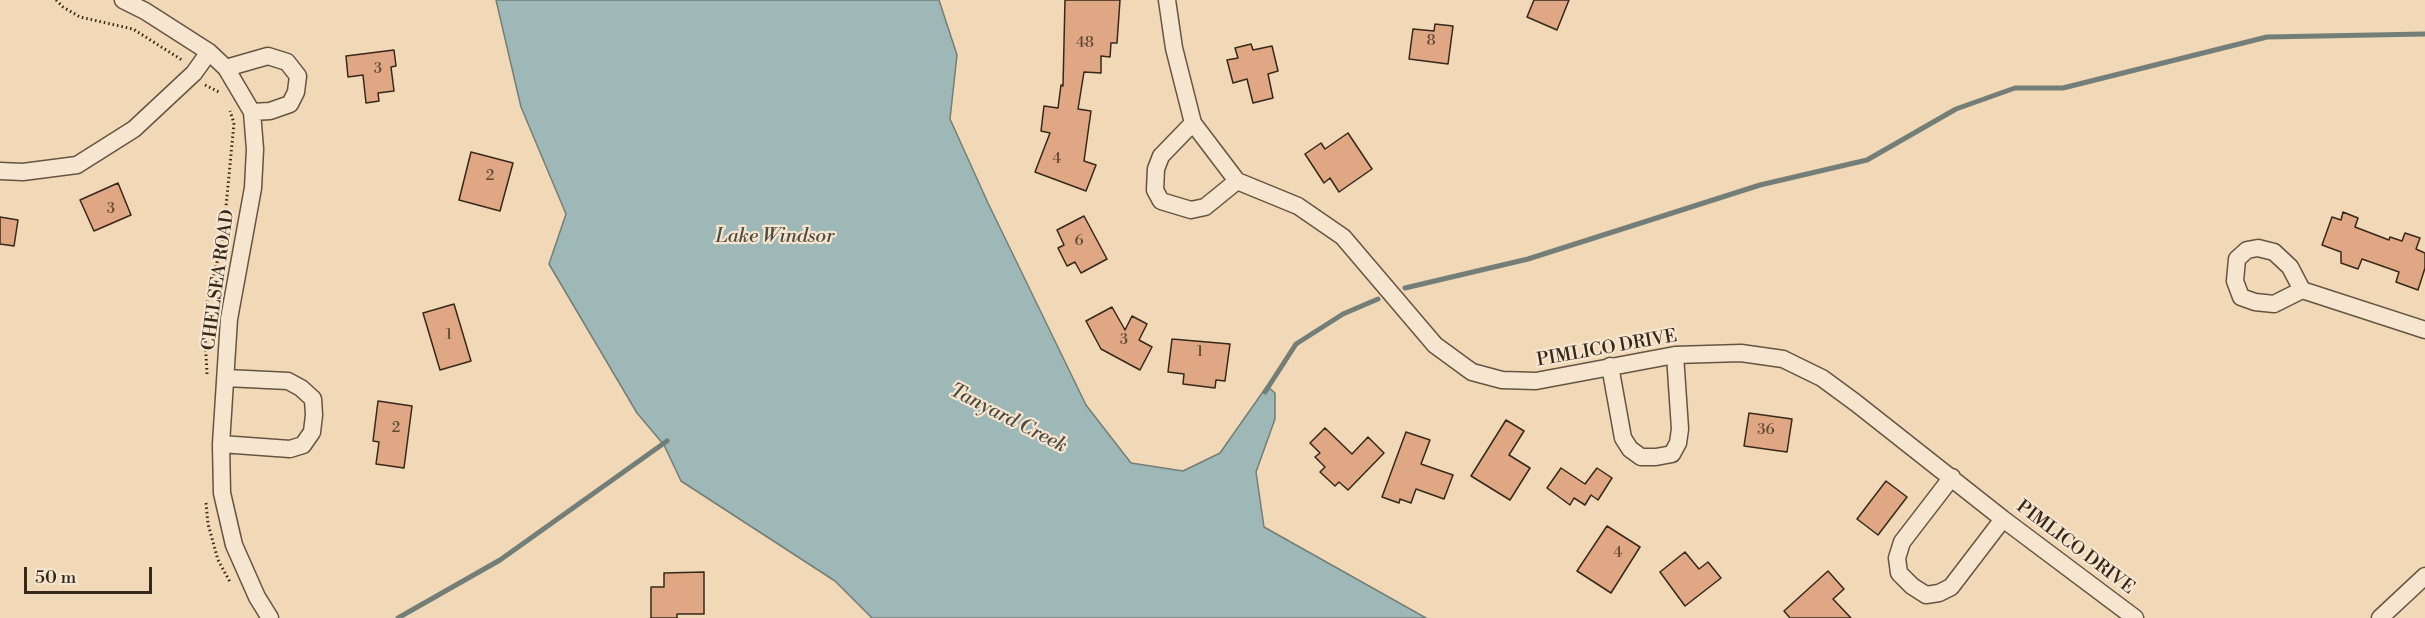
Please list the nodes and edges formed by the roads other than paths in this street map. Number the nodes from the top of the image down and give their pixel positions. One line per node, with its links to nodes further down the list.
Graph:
1 (123, 0): 3 (street, CHELSEA ROAD)
2 (1167, 0): 6 (street, PIMLICO DRIVE)
3 (209, 52): 4 (street, CHELSEA ROAD); 7 (street)
4 (226, 68): 5 (street, CHELSEA ROAD); 5 (street)
5 (252, 112): 13 (street, CHELSEA ROAD)
6 (1192, 123): 8 (street, PIMLICO DRIVE); 8 (street)
7 (0, 171)
8 (1237, 181): 12 (street, PIMLICO DRIVE)
9 (2302, 290): 10 (street)
10 (2425, 330)
11 (1675, 355): 12 (street, PIMLICO DRIVE); 12 (street); 15 (street, PIMLICO DRIVE)
12 (1610, 366)
13 (226, 378): 14 (street, CHELSEA ROAD); 14 (street)
14 (221, 444): 18 (street, CHELSEA ROAD)
15 (1952, 477): 16 (street, PIMLICO DRIVE); 16 (street)
16 (2003, 519): 19 (street, PIMLICO DRIVE)
17 (2425, 576): 20 (street)
18 (270, 618)
19 (2135, 618)
20 (2380, 618)

